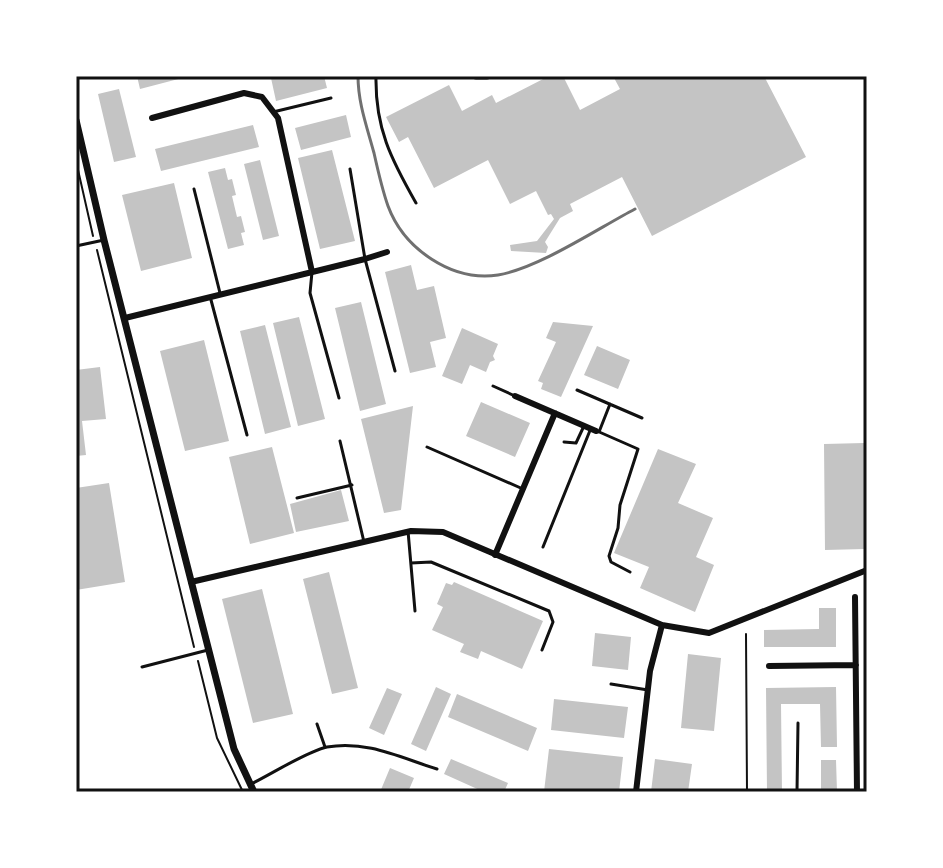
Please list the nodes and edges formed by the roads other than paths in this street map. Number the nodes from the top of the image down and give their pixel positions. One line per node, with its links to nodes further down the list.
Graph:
1 (376, 76): 10 (lane)
2 (476, 76): 3 (street)
3 (487, 76)
4 (331, 98): 5 (lane)
5 (273, 112): 6 (street); 15 (street)
6 (152, 118)
7 (76, 120): 11 (street)
8 (350, 169): 14 (lane)
9 (194, 189): 16 (lane)
10 (416, 203)
11 (99, 241): 12 (lane); 18 (street)
12 (76, 246)
13 (387, 252): 14 (street)
14 (365, 259): 15 (street); 19 (lane)
15 (312, 272): 16 (street); 23 (lane)
16 (220, 293): 17 (street)
17 (210, 296): 18 (street); 28 (lane)
18 (125, 318): 42 (street)
19 (395, 371)
20 (493, 386): 22 (lane)
21 (577, 390): 24 (lane)
22 (515, 396): 25 (street)
23 (339, 398)
24 (610, 404): 26 (lane); 27 (lane)
25 (555, 413): 27 (street); 33 (street)
26 (642, 418)
27 (592, 429): 30 (lane); 37 (lane); 41 (lane)
28 (247, 435)
29 (340, 441): 32 (lane)
30 (564, 442)
31 (427, 447): 33 (lane)
32 (352, 485): 34 (lane); 36 (lane)
33 (523, 489): 38 (street)
34 (297, 498)
35 (408, 531): 36 (street); 38 (street); 39 (lane)
36 (364, 542): 42 (street)
37 (543, 547)
38 (495, 555): 45 (street)
39 (411, 563): 44 (lane); 47 (lane)
40 (867, 570): 45 (street)
41 (630, 572)
42 (191, 582): 46 (street)
43 (855, 597): 48 (street)
44 (415, 611)
45 (662, 625): 52 (street)
46 (208, 650): 50 (lane); 59 (street)
47 (542, 650)
48 (856, 665): 49 (street); 53 (street)
49 (769, 666)
50 (142, 667)
51 (611, 684): 52 (lane)
52 (648, 690): 60 (street)
53 (856, 698): 54 (street); 62 (street)
54 (867, 698)
55 (798, 723): 61 (lane)
56 (317, 724): 57 (lane)
57 (325, 747): 58 (lane); 59 (lane)
58 (437, 769)
59 (252, 788)
60 (636, 792)
61 (797, 792)
62 (857, 792)

